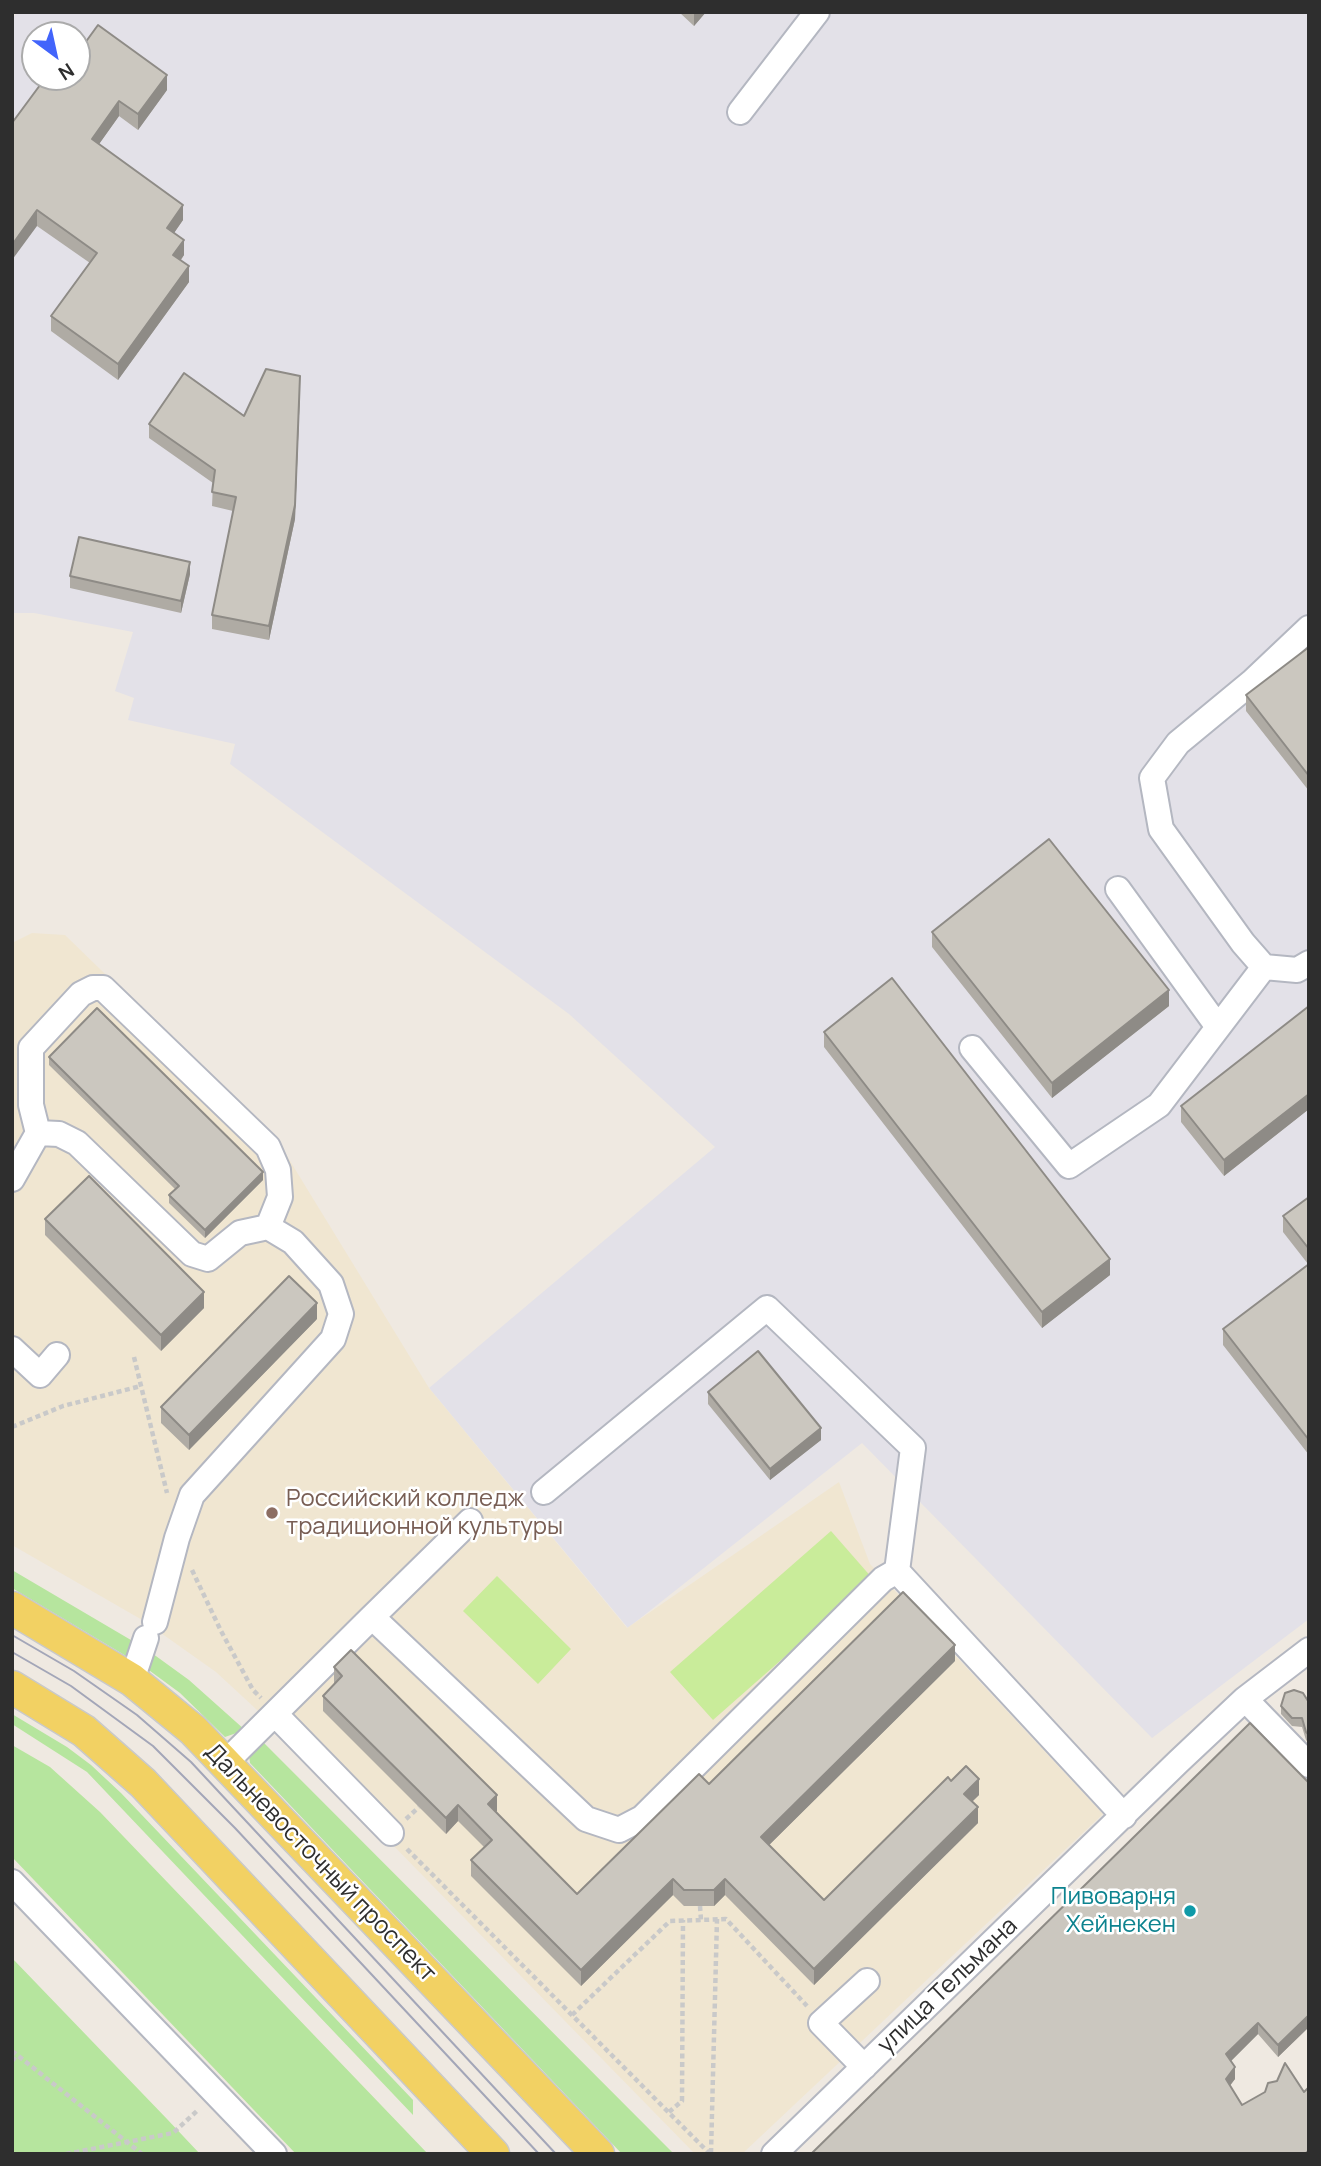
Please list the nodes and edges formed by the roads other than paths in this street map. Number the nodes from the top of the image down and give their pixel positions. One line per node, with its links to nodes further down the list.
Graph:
1 (817, 12): 2 (street)
2 (740, 112)
3 (1309, 628): 6 (street)
4 (1118, 889): 7 (street)
5 (1309, 962): 6 (street)
6 (1264, 967): 7 (street)
7 (1218, 1027): 8 (street)
8 (972, 1048)
9 (38, 1133): 10 (street); 11 (street); 11 (street)
10 (12, 1179)
11 (268, 1227): 20 (street)
12 (12, 1349): 13 (street)
13 (57, 1355)
14 (544, 1492): 16 (street)
15 (470, 1521): 18 (street)
16 (897, 1571): 18 (street); 26 (street)
17 (12, 1608): 20 (main road, Дальневосточный проспект)
18 (372, 1617): 23 (street)
19 (1309, 1650): 22 (street, улица Тельмана)
20 (132, 1680): 24 (main road, Дальневосточный проспект)
21 (12, 1687): 31 (main road)
22 (1245, 1699): 25 (street); 26 (street, улица Тельмана)
23 (275, 1714): 24 (street); 27 (street)
24 (225, 1763): 34 (main road, Дальневосточный проспект)
25 (1309, 1765)
26 (1124, 1816): 30 (street, улица Тельмана)
27 (391, 1833)
28 (12, 1882): 32 (street)
29 (867, 1981): 30 (street)
30 (864, 2067): 35 (street, улица Тельмана)
31 (473, 2142): 33 (main road)
32 (274, 2154)
33 (493, 2154)
34 (598, 2154)
35 (774, 2154)

